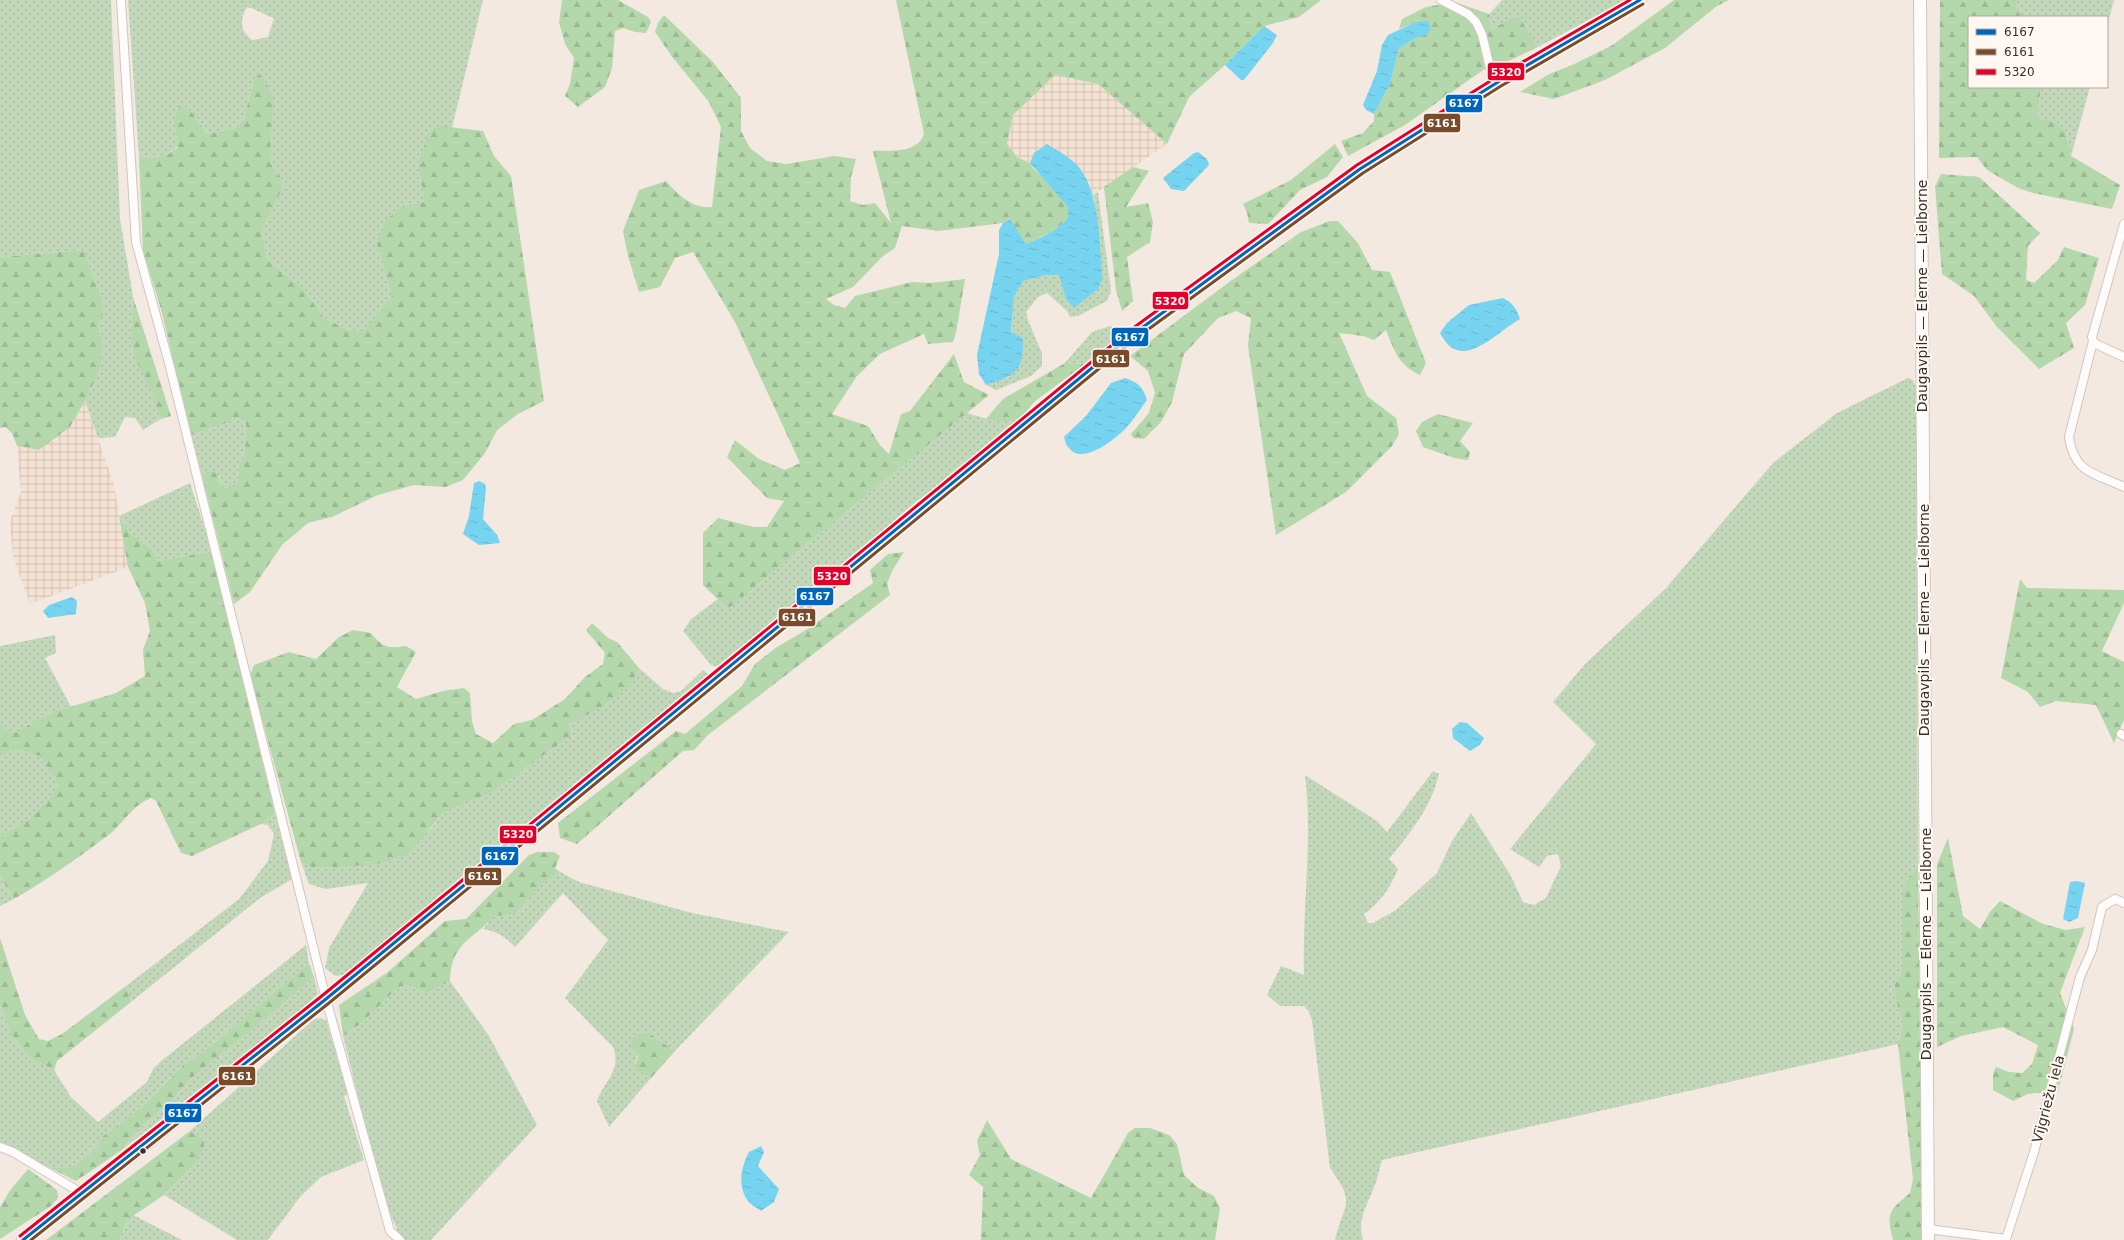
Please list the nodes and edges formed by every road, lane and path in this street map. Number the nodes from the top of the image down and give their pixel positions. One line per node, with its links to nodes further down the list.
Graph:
1 (122, 0): 11 (street)
2 (1440, 0): 5 (street)
3 (1640, 0): 5 (main road)
4 (1920, 0): 14 (main road, Daugavpils — Elerne — Lielborne)
5 (1498, 82): 11 (main road)
6 (2124, 224): 7 (street)
7 (2093, 341): 8 (street); 9 (street)
8 (2124, 357)
9 (2124, 487)
10 (2124, 903): 14 (street, Vījgriežu iela)
11 (326, 998): 13 (main road); 16 (street)
12 (0, 1147): 13 (street)
13 (83, 1194): 15 (main road)
14 (1928, 1234)
15 (23, 1240)
16 (400, 1240)

